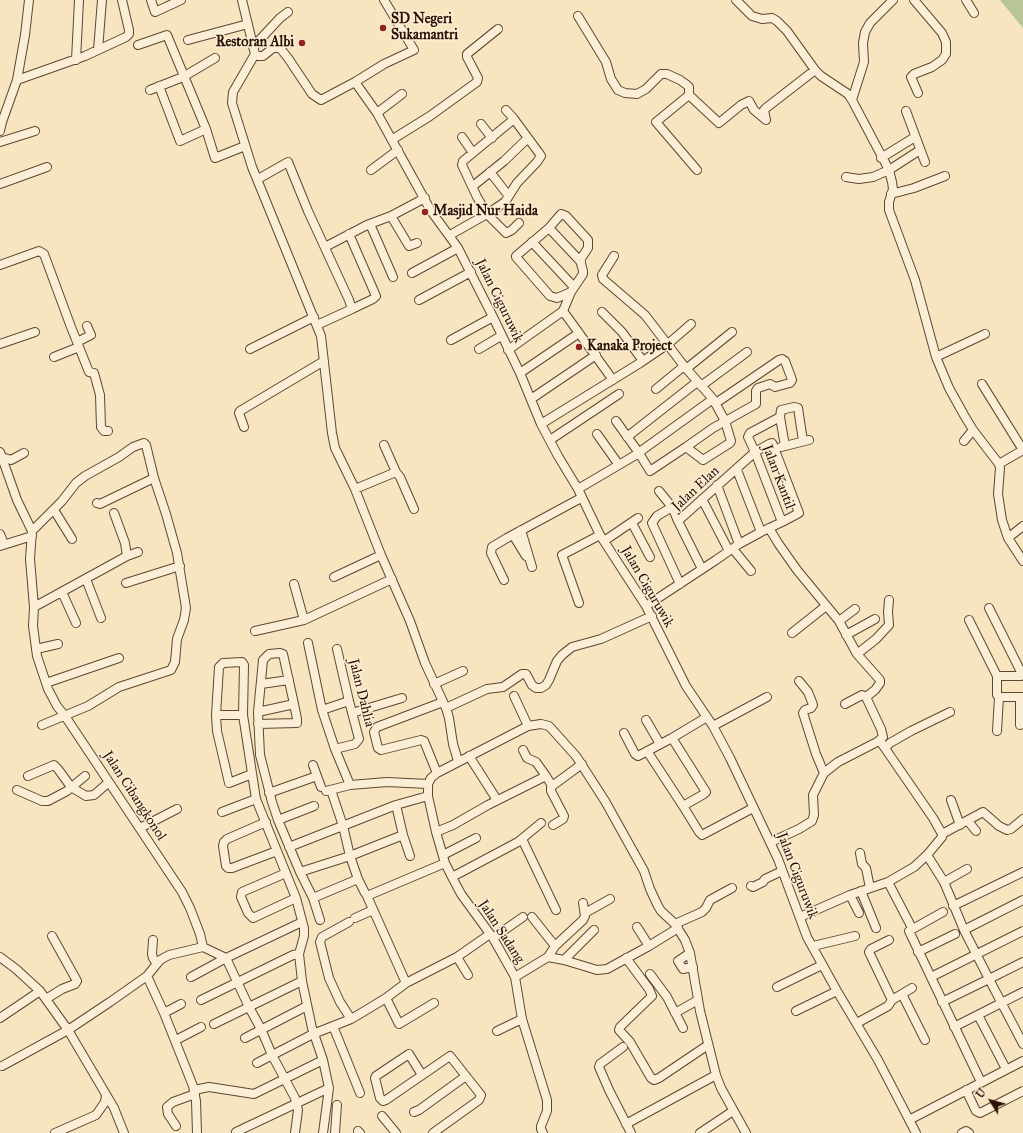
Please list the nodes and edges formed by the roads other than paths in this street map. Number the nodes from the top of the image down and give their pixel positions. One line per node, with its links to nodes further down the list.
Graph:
1 (29, 0): 26 (street)
2 (78, 0): 23 (street)
3 (102, 0): 20 (street)
4 (122, 0): 20 (street)
5 (151, 0): 6 (street)
6 (181, 0)
7 (242, 0): 16 (street)
8 (384, 0): 27 (street)
9 (736, 0): 24 (street)
10 (893, 0): 33 (street)
11 (914, 0): 30 (street)
12 (966, 0): 14 (street)
13 (288, 12): 21 (street)
14 (974, 13)
15 (578, 16): 32 (street)
16 (248, 24): 18 (street); 21 (street)
17 (498, 29): 46 (street)
18 (188, 40)
19 (138, 45): 25 (street)
20 (98, 50): 23 (street)
21 (254, 50): 27 (street); 48 (street)
22 (215, 58): 25 (street)
23 (76, 60): 26 (street)
24 (815, 70): 32 (street); 33 (street)
25 (184, 77): 28 (street); 39 (street)
26 (17, 80): 40 (street)
27 (355, 82): 36 (street, Jalan Ciguruwik)
28 (159, 86): 29 (street); 39 (street)
29 (150, 90)
30 (918, 93)
31 (402, 94): 36 (street)
32 (689, 95): 56 (street)
33 (852, 100): 52 (street)
34 (506, 110): 37 (street)
35 (906, 111): 43 (street)
36 (377, 113): 46 (street, Jalan Ciguruwik)
37 (514, 119): 44 (street); 45 (street)
38 (481, 124): 44 (street)
39 (206, 129): 48 (street)
40 (0, 131)
41 (35, 131): 47 (street)
42 (462, 137): 51 (street)
43 (915, 137): 50 (street); 52 (street)
44 (492, 138): 51 (street)
45 (528, 138): 58 (street); 65 (street)
46 (393, 139): 49 (street, Jalan Ciguruwik)
47 (0, 142)
48 (245, 146): 61 (street)
49 (398, 150): 55 (street); 66 (street, Jalan Ciguruwik)
50 (920, 150): 53 (street); 57 (street)
51 (473, 153): 63 (street)
52 (881, 158): 57 (street)
53 (925, 162)
54 (48, 167): 62 (street)
55 (371, 170)
56 (697, 170)
57 (889, 170): 60 (street); 64 (street)
58 (490, 172): 63 (street); 65 (street)
59 (945, 176): 64 (street)
60 (846, 177)
61 (258, 179): 76 (street); 89 (street)
62 (0, 184)
63 (473, 186): 67 (street)
64 (891, 194): 109 (street)
65 (508, 195): 67 (street)
66 (425, 198): 68 (street); 73 (street, Jalan Ciguruwik)
67 (487, 214): 69 (street); 73 (street)
68 (391, 216): 70 (street); 75 (street)
69 (519, 223)
70 (370, 224): 72 (street); 83 (street)
71 (548, 228): 74 (street); 79 (street); 79 (street)
72 (349, 234): 76 (street); 86 (street)
73 (450, 235): 77 (street, Jalan Ciguruwik)
74 (532, 242): 84 (street); 84 (street)
75 (417, 243)
76 (325, 247): 86 (street)
77 (458, 248): 81 (street, Jalan Ciguruwik); 82 (street)
78 (614, 256): 102 (street)
79 (580, 262): 84 (street)
80 (0, 265): 101 (street)
81 (471, 272): 85 (street); 90 (street, Jalan Ciguruwik)
82 (412, 273)
83 (393, 277)
84 (572, 290): 87 (street)
85 (419, 300)
86 (352, 309): 92 (street)
87 (563, 311): 96 (street); 105 (street)
88 (602, 312): 111 (street)
89 (314, 317): 92 (street); 103 (street)
90 (493, 317): 98 (street, Jalan Ciguruwik); 99 (street)
91 (691, 324): 102 (street)
92 (317, 325): 110 (street)
93 (87, 326): 101 (street)
94 (34, 332): 100 (street)
95 (732, 332): 112 (street)
96 (578, 333): 107 (street); 113 (street)
97 (985, 334): 109 (street)
98 (502, 336): 104 (street); 105 (street, Jalan Ciguruwik)
99 (451, 340)
100 (0, 344)
101 (78, 344): 108 (street); 126 (street)
102 (668, 344): 111 (street); 112 (street)
103 (250, 349)
104 (479, 349)
105 (508, 350): 113 (street, Jalan Ciguruwik)
106 (747, 352): 115 (street)
107 (596, 355): 114 (street); 119 (street)
108 (54, 357)
109 (936, 357): 127 (street)
110 (324, 361): 125 (street); 147 (street)
111 (643, 361): 114 (street)
112 (685, 367): 115 (street); 117 (street)
113 (520, 373): 119 (street, Jalan Ciguruwik)
114 (613, 380): 124 (street)
115 (699, 384): 120 (street); 129 (street)
116 (982, 384): 136 (street)
117 (656, 388)
118 (619, 394): 130 (street)
119 (531, 399): 124 (street, Jalan Ciguruwik)
120 (714, 401): 123 (street); 123 (street); 138 (street)
121 (780, 417): 134 (street, Jalan Kantil); 134 (street, Jalan Elan); 137 (street, Jalan Kantil)
122 (616, 421): 129 (street)
123 (725, 421): 135 (street); 135 (street)
124 (541, 424): 130 (street, Jalan Ciguruwik)
125 (244, 427)
126 (108, 430)
127 (973, 430): 131 (street); 141 (street)
128 (597, 434): 142 (street)
129 (627, 437): 138 (street)
130 (550, 440): 148 (street, Jalan Ciguruwik)
131 (964, 441)
132 (384, 444): 144 (street)
133 (773, 446): 134 (street, Jalan Elan); 137 (street, Jalan Elan); 158 (street)
134 (785, 446)
135 (686, 448): 138 (street)
136 (1023, 450): 141 (street)
137 (755, 452): 143 (street, Jalan Elan); 158 (street, Jalan Kantil)
138 (639, 453): 142 (street)
139 (24, 454): 140 (street)
140 (2, 456): 163 (street)
141 (999, 464): 167 (street)
142 (619, 465): 148 (street)
143 (737, 470): 146 (street, Jalan Elan); 162 (street)
144 (396, 472): 147 (street); 154 (street)
145 (154, 478): 152 (street); 155 (street); 176 (street)
146 (717, 485): 151 (street, Jalan Elan); 170 (street)
147 (355, 489): 172 (street)
148 (578, 489): 150 (street, Jalan Ciguruwik)
149 (659, 491): 153 (street)
150 (581, 498): 161 (street); 166 (street, Jalan Ciguruwik)
151 (702, 498): 157 (street, Jalan Elan); 170 (street)
152 (96, 503)
153 (672, 506): 157 (street); 185 (street)
154 (414, 509)
155 (54, 510): 163 (street); 168 (street)
156 (114, 513): 173 (street)
157 (678, 521): 177 (street, Jalan Elan)
158 (782, 522): 160 (street)
159 (1023, 526): 167 (street)
160 (769, 528): 162 (street); 190 (street)
161 (521, 530): 165 (street); 165 (street)
162 (760, 532): 170 (street)
163 (32, 533): 169 (street); 191 (street, Jalan Cibangkonol)
164 (0, 534): 169 (street)
165 (513, 535): 182 (street)
166 (602, 538): 174 (street); 188 (street); 189 (street, Jalan Ciguruwik)
167 (1008, 538): 175 (street)
168 (72, 539)
169 (2, 545)
170 (734, 548): 177 (street); 178 (street)
171 (138, 552): 173 (street)
172 (381, 555): 179 (street); 181 (street)
173 (127, 556): 180 (street)
174 (650, 557)
175 (1023, 561)
176 (180, 566): 183 (street); 234 (street)
177 (702, 569): 185 (street)
178 (750, 571)
179 (334, 577)
180 (86, 579): 186 (street); 195 (street)
181 (392, 579): 197 (street); 216 (street)
182 (504, 580)
183 (126, 583)
184 (294, 584): 197 (street)
185 (680, 584): 189 (street)
186 (62, 592): 191 (street); 200 (street)
187 (890, 600): 208 (street)
188 (579, 603)
189 (646, 606): 194 (street, Jalan Ciguruwik)
190 (826, 606): 199 (street); 202 (street)
191 (34, 607): 206 (street, Jalan Cibangkonol)
192 (989, 608): 211 (street)
193 (856, 609): 199 (street)
194 (652, 616): 226 (street); 235 (street, Jalan Ciguruwik)
195 (101, 618)
196 (875, 619): 203 (street)
197 (304, 620): 201 (street)
198 (969, 620): 211 (street)
199 (839, 621): 203 (street)
200 (76, 623)
201 (255, 631)
202 (792, 633)
203 (846, 635): 208 (street)
204 (308, 643): 227 (street)
205 (58, 644): 206 (street)
206 (36, 649): 214 (street, Jalan Cibangkonol)
207 (337, 649): 223 (street, Jalan Dahlia)
208 (857, 654): 219 (street)
209 (119, 658): 214 (street)
210 (463, 670): 216 (street)
211 (997, 676): 220 (street)
212 (288, 680): 215 (street); 215 (street); 224 (street)
213 (799, 681): 256 (street)
214 (46, 683): 234 (street, Jalan Cibangkonol)
215 (261, 684): 229 (street)
216 (434, 684): 226 (street)
217 (514, 696): 240 (street)
218 (767, 697): 241 (street)
219 (866, 697): 225 (street); 245 (street)
220 (998, 697): 221 (street); 242 (street)
221 (1022, 697): 228 (street)
222 (402, 698): 230 (street)
223 (348, 701): 227 (street); 230 (street, Jalan Dahlia)
224 (294, 704): 229 (street); 237 (street)
225 (845, 704)
226 (444, 705): 252 (street); 255 (street)
227 (322, 710): 248 (street)
228 (1022, 710): 239 (street)
229 (258, 712): 237 (street)
230 (352, 712): 248 (street, Jalan Dahlia)
231 (950, 712): 247 (street)
232 (216, 715): 233 (street); 233 (street); 257 (street)
233 (243, 715): 257 (street)
234 (65, 716): 238 (street); 262 (street, Jalan Cibangkonol)
235 (707, 717): 241 (street, Jalan Ciguruwik); 244 (street)
236 (646, 720): 246 (street)
237 (258, 724): 269 (street)
238 (42, 725)
239 (1020, 725)
240 (528, 726): 251 (street); 253 (street)
241 (712, 726): 277 (street, Jalan Ciguruwik)
242 (997, 731)
243 (624, 733): 250 (street)
244 (672, 738): 246 (street); 276 (street)
245 (880, 741): 247 (street); 256 (street)
246 (660, 744): 250 (street)
247 (885, 748): 291 (street)
248 (335, 749): 264 (street)
249 (523, 750): 261 (street)
250 (647, 752): 276 (street)
251 (469, 756): 252 (street); 272 (street)
252 (458, 761): 255 (street)
253 (582, 764): 265 (street); 334 (street)
254 (313, 765): 260 (street)
255 (437, 773): 263 (street)
256 (824, 773): 295 (street)
257 (252, 774): 271 (street)
258 (28, 776): 266 (street)
259 (85, 776): 266 (street)
260 (317, 776): 267 (street); 269 (street)
261 (546, 776): 265 (street); 272 (street)
262 (109, 782): 266 (street); 288 (street, Jalan Cibangkonol)
263 (428, 784): 264 (street); 270 (street, Jalan Sadang)
264 (350, 785): 267 (street)
265 (552, 786): 285 (street)
266 (71, 787): 268 (street)
267 (326, 789): 287 (street)
268 (17, 790)
269 (269, 793): 281 (street)
270 (428, 796): 274 (street); 290 (street, Jalan Sadang)
271 (256, 799): 279 (street); 283 (street)
272 (497, 800): 290 (street)
273 (951, 800): 286 (street)
274 (396, 805): 287 (street); 292 (street)
275 (314, 806): 281 (street)
276 (683, 806): 277 (street)
277 (753, 808): 295 (street, Jalan Ciguruwik)
278 (177, 809): 288 (street)
279 (222, 812)
280 (1023, 819): 282 (street)
281 (278, 820): 296 (street)
282 (968, 821): 286 (street); 289 (street)
283 (266, 822): 297 (street); 297 (street)
284 (541, 823): 294 (street)
285 (553, 825)
286 (960, 825): 291 (street)
287 (343, 826): 296 (street); 300 (street)
288 (140, 828): 350 (street, Jalan Cibangkonol)
289 (976, 831)
290 (436, 832): 302 (street, Jalan Sadang)
291 (942, 834): 299 (street)
292 (403, 835): 300 (street); 301 (street)
293 (476, 838): 302 (street)
294 (522, 839): 308 (street); 325 (street)
295 (771, 842): 305 (street, Jalan Ciguruwik)
296 (289, 847): 304 (street)
297 (277, 851): 307 (street)
298 (860, 853): 314 (street)
299 (927, 855): 310 (street); 311 (street)
300 (350, 856): 304 (street); 309 (street)
301 (410, 856)
302 (444, 859): 308 (street, Jalan Sadang); 324 (street)
303 (967, 869): 311 (street)
304 (300, 872): 319 (street)
305 (782, 872): 312 (street); 331 (street, Jalan Ciguruwik)
306 (1023, 872): 323 (street)
307 (286, 873): 318 (street); 318 (street)
308 (452, 877): 343 (street, Jalan Sadang)
309 (358, 879): 316 (street); 319 (street)
310 (888, 882): 314 (street); 337 (street)
311 (944, 882): 323 (street)
312 (751, 886)
313 (732, 888): 334 (street)
314 (870, 888): 315 (street)
315 (861, 891): 317 (street); 336 (street)
316 (366, 893)
317 (850, 895): 328 (street); 331 (street)
318 (296, 898): 333 (street)
319 (313, 898): 332 (street)
320 (610, 899): 327 (street)
321 (1023, 900): 339 (street)
322 (583, 903): 327 (street)
323 (954, 906): 339 (street)
324 (373, 910): 374 (street); 397 (street)
325 (556, 910)
326 (943, 912): 351 (street)
327 (585, 913): 347 (street)
328 (859, 913)
329 (523, 917): 343 (street)
330 (532, 917): 347 (street)
331 (800, 917): 349 (street, Jalan Ciguruwik)
332 (320, 920)
333 (302, 922): 353 (street); 358 (street)
334 (677, 926): 348 (street); 352 (street)
335 (637, 927): 348 (street)
336 (876, 928)
337 (912, 928)
338 (594, 930): 360 (street)
339 (964, 930): 354 (street)
340 (1023, 931): 354 (street)
341 (955, 934): 351 (street)
342 (52, 936): 382 (street)
343 (491, 936): 355 (street); 369 (street, Jalan Sadang)
344 (855, 936): 349 (street)
345 (154, 940): 362 (street)
346 (889, 940): 385 (street)
347 (555, 946): 357 (street)
348 (649, 946): 359 (street)
349 (813, 946): 363 (street, Jalan Ciguruwik)
350 (203, 947): 358 (street); 362 (street)
351 (918, 952): 370 (street)
352 (690, 953): 364 (street); 364 (street)
353 (300, 954): 372 (street); 373 (street)
354 (978, 955): 370 (street); 371 (street)
355 (457, 956): 366 (street); 374 (street)
356 (0, 957): 377 (street)
357 (548, 957): 360 (street); 369 (street)
358 (226, 958): 368 (street); 372 (street)
359 (626, 958): 360 (street); 413 (street)
360 (564, 960)
361 (1023, 962): 371 (street)
362 (156, 963): 367 (street)
363 (822, 965): 375 (street); 378 (street, Jalan Ciguruwik)
364 (693, 967): 384 (street)
365 (650, 974): 394 (street)
366 (468, 975)
367 (146, 976): 393 (street); 406 (street)
368 (191, 977)
369 (515, 977): 398 (street, Jalan Sadang)
370 (931, 977): 386 (street)
371 (989, 978): 386 (street); 388 (street)
372 (237, 981): 383 (street); 391 (street)
373 (302, 981): 390 (street); 391 (street)
374 (406, 983): 381 (street)
375 (777, 987)
376 (912, 988): 380 (street)
377 (40, 991): 382 (street); 396 (street)
378 (837, 991): 392 (street); 399 (street, Jalan Ciguruwik)
379 (1023, 992): 388 (street)
380 (902, 994): 385 (street); 411 (street)
381 (386, 998): 387 (street); 397 (street)
382 (46, 999): 406 (street)
383 (201, 1000)
384 (698, 1000): 394 (street); 413 (street)
385 (892, 1000): 399 (street)
386 (942, 1002): 403 (street)
387 (434, 1003)
388 (1001, 1003): 395 (street); 412 (street)
389 (181, 1004): 393 (street)
390 (307, 1006): 405 (street); 408 (street)
391 (249, 1007): 400 (street); 405 (street)
392 (796, 1011)
393 (164, 1013): 410 (street)
394 (675, 1013): 404 (street)
395 (978, 1015): 403 (street); 420 (street)
396 (0, 1018)
397 (351, 1019): 401 (street)
398 (522, 1019): 407 (street); 449 (street, Jalan Sadang)
399 (857, 1023): 437 (street, Jalan Ciguruwik)
400 (214, 1024)
401 (333, 1026): 408 (street); 430 (street)
402 (201, 1027): 410 (street)
403 (954, 1027): 425 (street)
404 (684, 1028)
405 (261, 1029): 409 (street); 415 (street)
406 (68, 1030): 419 (street); 431 (street)
407 (497, 1031)
408 (313, 1034): 415 (street); 416 (street)
409 (245, 1038)
410 (176, 1040): 429 (street)
411 (925, 1040)
412 (1023, 1044)
413 (708, 1045): 422 (street)
414 (623, 1047): 438 (street)
415 (272, 1055): 418 (street); 424 (street)
416 (324, 1060): 424 (street); 426 (street)
417 (1023, 1061): 420 (street)
418 (257, 1063)
419 (2, 1066)
420 (1006, 1069): 425 (street)
421 (422, 1075): 421 (street); 423 (street)
422 (716, 1075): 434 (street); 438 (street)
423 (466, 1076): 435 (street); 448 (street)
424 (284, 1079): 429 (street); 432 (street)
425 (981, 1082): 427 (street)
426 (329, 1088): 432 (street); 445 (street)
427 (966, 1090): 428 (street); 437 (street)
428 (1023, 1091)
429 (194, 1092): 439 (street); 443 (street)
430 (360, 1094)
431 (106, 1095): 441 (street); 442 (street)
432 (297, 1104): 440 (street); 444 (street)
433 (337, 1105): 446 (street)
434 (733, 1111): 451 (street); 452 (street)
435 (414, 1112)
436 (382, 1116): 447 (street)
437 (909, 1120): 453 (street, Jalan Ciguruwik)
438 (626, 1124): 450 (street)
439 (176, 1126)
440 (236, 1132)
441 (55, 1133)
442 (124, 1133)
443 (197, 1133)
444 (295, 1133)
445 (324, 1133)
446 (335, 1133)
447 (396, 1133)
448 (433, 1133)
449 (543, 1133)
450 (631, 1133)
451 (700, 1133)
452 (746, 1133)
453 (916, 1133)
454 (962, 1133): 455 (street)
455 (969, 1133)

